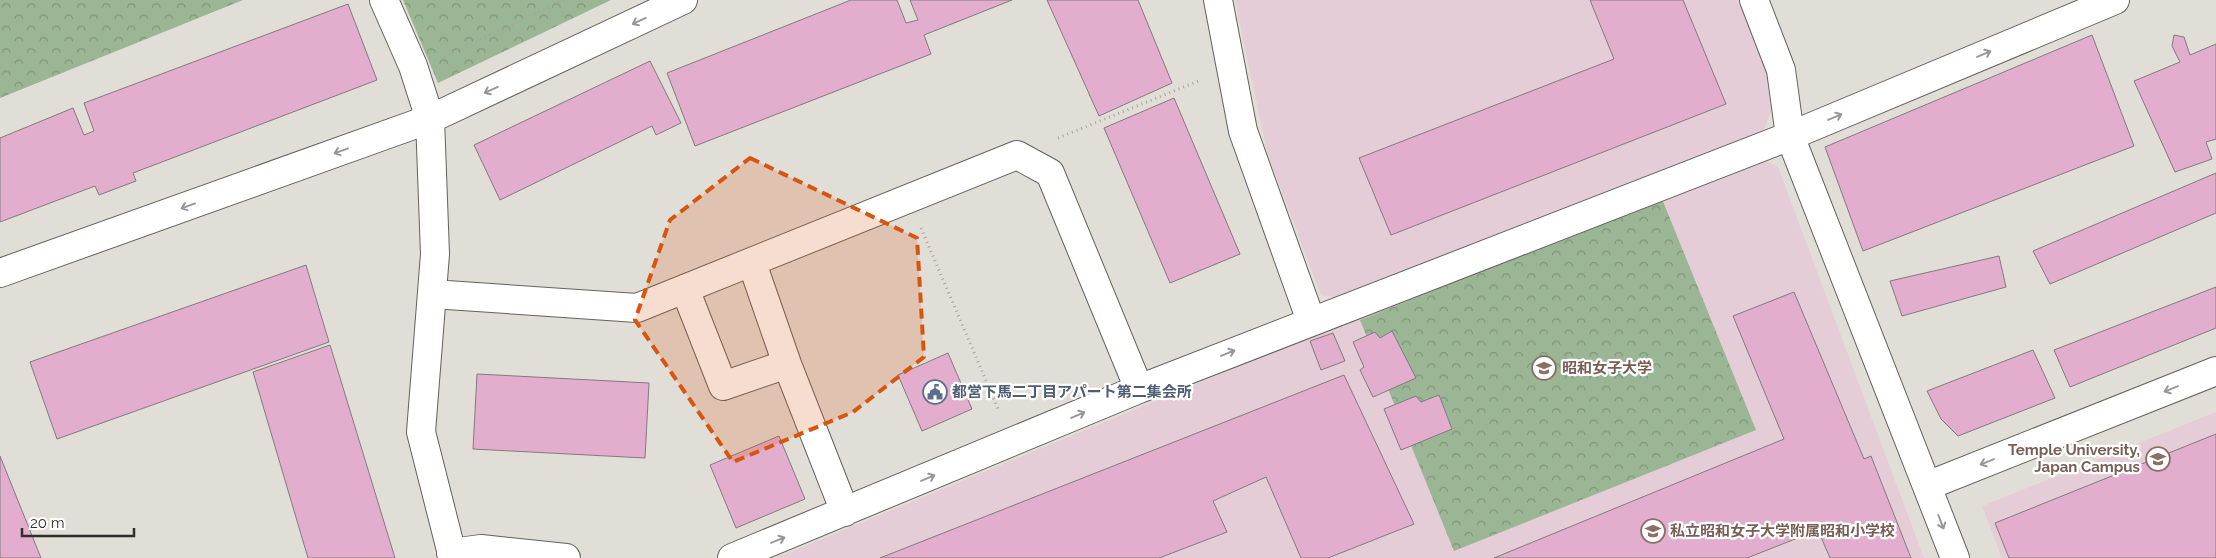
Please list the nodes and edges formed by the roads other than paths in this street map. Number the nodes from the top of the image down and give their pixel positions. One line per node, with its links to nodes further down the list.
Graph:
1 (384, 0): 7 (street)
2 (683, 0): 7 (street, one-way to 7)
3 (1218, 0): 13 (street)
4 (1754, 0): 8 (street)
5 (2115, 0): 6 (street)
6 (2070, 8): 8 (street, one-way to 6)
7 (430, 119): 10 (street, one-way to 10); 12 (street)
8 (1790, 136): 13 (street); 17 (street)
9 (752, 263): 11 (street); 14 (street); 16 (street)
10 (0, 273)
11 (685, 289): 12 (street); 14 (street)
12 (432, 294): 19 (street)
13 (1310, 321): 16 (street, one-way to 13)
14 (787, 364): 18 (street)
15 (2216, 371): 17 (street, one-way to 17)
16 (1139, 389): 18 (street, one-way to 16)
17 (1927, 486): 22 (street, one-way to 22)
18 (845, 512): 21 (street, one-way to 18)
19 (452, 555): 20 (street)
20 (566, 558)
21 (732, 558)
22 (1955, 558)

